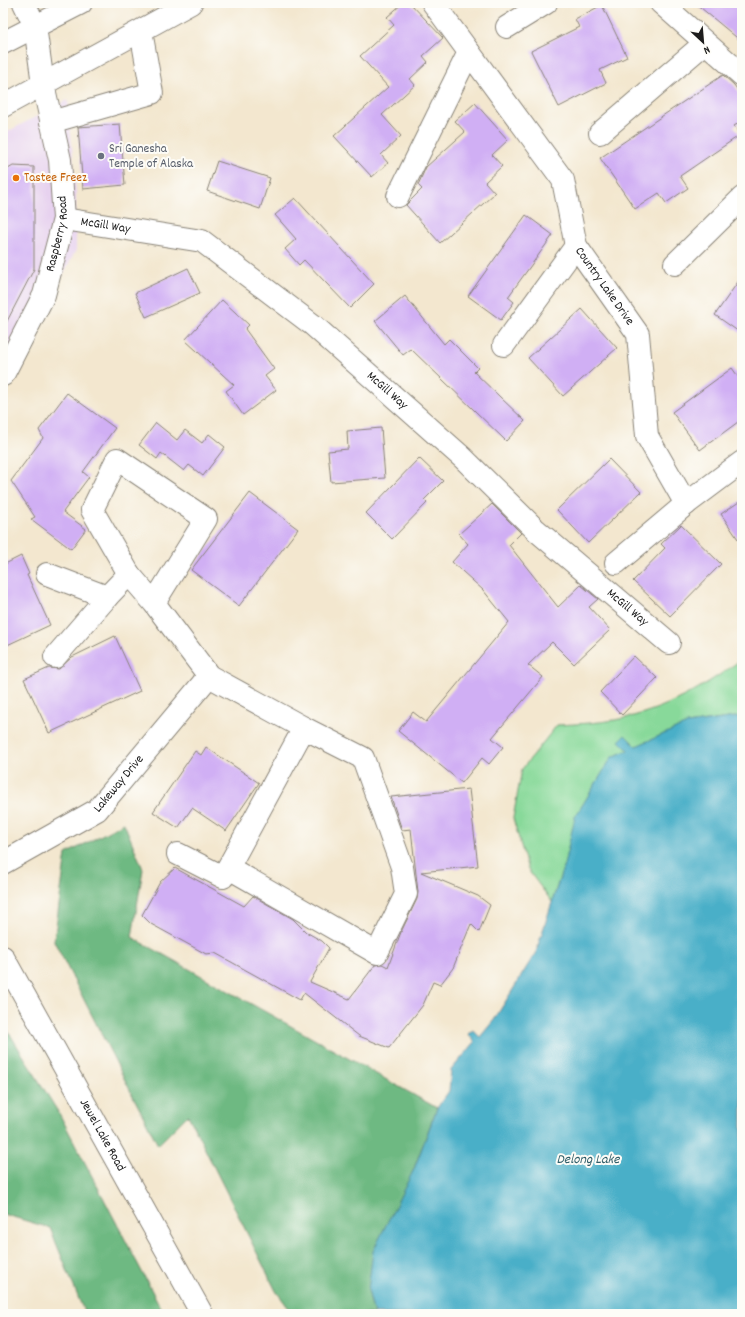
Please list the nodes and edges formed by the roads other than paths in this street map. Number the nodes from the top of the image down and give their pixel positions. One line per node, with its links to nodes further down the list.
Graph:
1 (24, 3): 7 (street, Raspberry Road)
2 (81, 3): 7 (street)
3 (191, 3): 9 (street)
4 (434, 3): 12 (street, Country Lake Drive)
5 (546, 3): 8 (street)
6 (661, 3): 11 (street)
7 (35, 26): 10 (street); 14 (street, Raspberry Road)
8 (507, 27)
9 (141, 31): 14 (street); 16 (street)
10 (3, 43)
11 (705, 43): 13 (street); 17 (street)
12 (469, 52): 18 (street); 21 (street, Country Lake Drive)
13 (742, 75)
14 (43, 84): 15 (street); 16 (street, Raspberry Road)
15 (3, 106)
16 (51, 122): 20 (street, Raspberry Road)
17 (600, 133)
18 (398, 196)
19 (742, 198): 22 (street)
20 (64, 218): 24 (street, Raspberry Road); 32 (street, McGill Way)
21 (576, 246): 23 (street); 26 (street, Country Lake Drive)
22 (675, 264)
23 (504, 345)
24 (3, 375)
25 (742, 462): 26 (street)
26 (686, 504): 27 (street)
27 (616, 563)
28 (47, 574): 30 (street)
29 (129, 574): 30 (street); 31 (street); 31 (street)
30 (107, 597): 33 (street)
31 (154, 603): 34 (street)
32 (668, 643)
33 (55, 657)
34 (209, 676): 35 (street); 37 (street, Lakeway Drive)
35 (304, 728): 38 (street); 38 (street)
36 (178, 854): 38 (street)
37 (3, 863)
38 (229, 868)
39 (3, 957): 40 (street, Jewel Lake Road)
40 (202, 1314)

